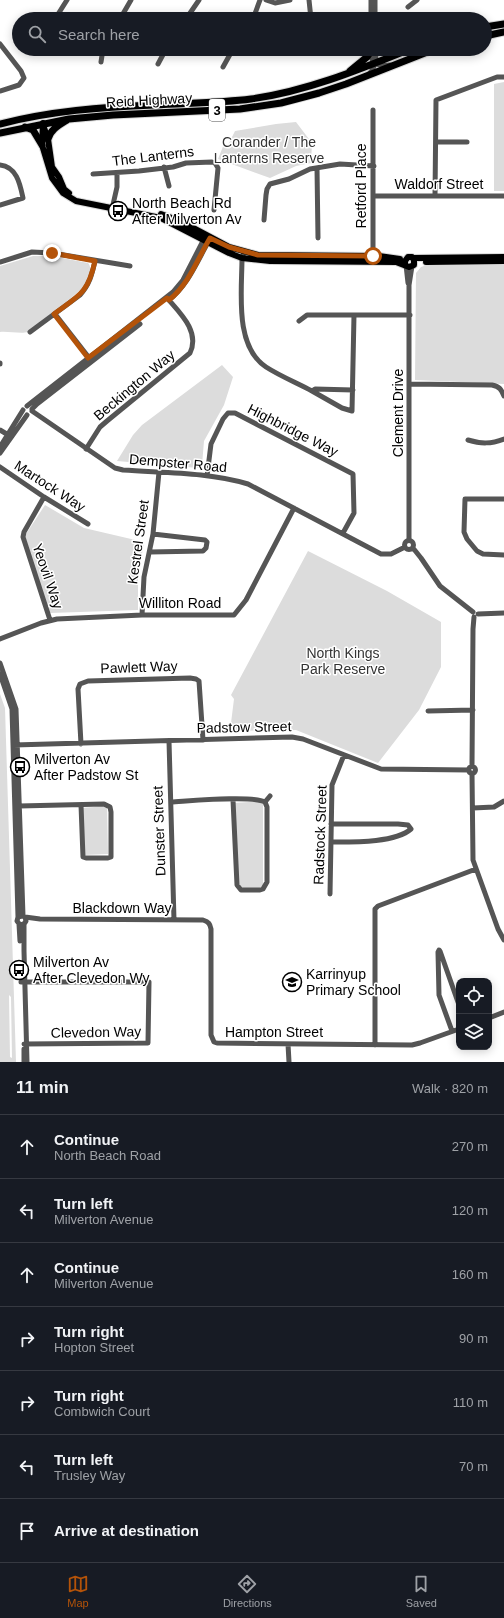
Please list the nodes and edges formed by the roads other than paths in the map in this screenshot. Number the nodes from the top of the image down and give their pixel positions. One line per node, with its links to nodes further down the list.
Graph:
1 (67, 0): 12 (street)
2 (131, 0): 13 (street)
3 (199, 0): 14 (street)
4 (260, 0): 15 (street)
5 (266, 0): 6 (street)
6 (290, 0)
7 (309, 0): 16 (street)
8 (371, 0): 17 (street)
9 (375, 0): 18 (street)
10 (417, 0): 11 (street)
11 (408, 7)
12 (60, 12)
13 (124, 12)
14 (191, 12)
15 (256, 12)
16 (310, 12)
17 (371, 12)
18 (375, 12)
19 (504, 24): 20 (highway)
20 (492, 26)
21 (504, 32): 22 (highway)
22 (492, 35)
23 (0, 44): 39 (street)
24 (102, 56): 32 (street)
25 (162, 56): 34 (street)
26 (229, 56): 35 (street)
27 (368, 56): 36 (highway)
28 (374, 56): 31 (street)
29 (391, 56): 31 (highway, Reid Highway / 3)
30 (416, 56): 33 (highway, Reid Highway / 3)
31 (374, 61): 33 (street); 36 (highway, Reid Highway / 3); 37 (street)
32 (101, 62)
33 (398, 63): 37 (highway, Reid Highway / 3)
34 (158, 64)
35 (223, 67)
36 (344, 76): 41 (highway, Reid Highway / 3)
37 (366, 76): 42 (highway, Reid Highway / 3)
38 (504, 77): 49 (street)
39 (0, 91)
40 (372, 110): 53 (street, Retford Place)
41 (62, 112): 43 (highway, Reid Highway / 3); 44 (highway)
42 (69, 119): 44 (highway, Reid Highway / 3); 48 (highway)
43 (11, 121): 44 (highway); 45 (highway, Reid Highway / 3)
44 (43, 123): 46 (highway, Reid Highway / 3); 48 (main road); 51 (main road)
45 (0, 124)
46 (23, 127): 47 (highway, Reid Highway / 3); 51 (highway)
47 (0, 132)
48 (48, 139): 63 (main road)
49 (436, 142): 50 (street); 60 (street)
50 (467, 142)
51 (42, 145): 63 (main road)
52 (0, 165): 62 (street)
53 (374, 166): 55 (street); 59 (street, Retford Place)
54 (164, 167): 56 (street, The Lanterns); 58 (street); 64 (street, The Lanterns)
55 (317, 168): 65 (street); 66 (street)
56 (117, 173): 57 (street, The Lanterns); 63 (street)
57 (93, 174)
58 (169, 186)
59 (374, 196): 60 (street, Waldorf Street); 70 (street, Retford Place)
60 (435, 196): 61 (street, Waldorf Street)
61 (504, 196)
62 (0, 205)
63 (113, 207): 67 (main road)
64 (214, 210)
65 (264, 220)
66 (318, 238)
67 (207, 239): 68 (main road); 76 (street)
68 (243, 255): 70 (main road); 85 (street)
69 (504, 257): 74 (main road)
70 (373, 259): 74 (main road)
71 (95, 261): 73 (street); 75 (street); 77 (street)
72 (504, 261): 74 (main road)
73 (0, 262)
74 (409, 263): 79 (street, Clement Drive)
75 (130, 266)
76 (168, 299): 82 (street); 93 (street, Beckington Way)
77 (54, 314): 81 (street); 82 (street)
78 (354, 315): 79 (street); 80 (street); 84 (street)
79 (410, 315): 83 (street, Clement Drive)
80 (299, 321)
81 (30, 332)
82 (90, 359): 87 (street)
83 (410, 384): 86 (street); 104 (street, Clement Drive)
84 (353, 390): 85 (street); 85 (street)
85 (312, 391)
86 (504, 396)
87 (29, 411): 89 (street); 93 (street, Dempster Road)
88 (0, 430): 89 (street)
89 (9, 436): 92 (street); 94 (street)
90 (504, 439): 91 (street)
91 (468, 440)
92 (0, 447)
93 (86, 449): 96 (street, Dempster Road)
94 (0, 453)
95 (0, 467): 98 (street, Martock Way)
96 (159, 472): 97 (street, Dempster Road); 103 (street, Kestrel Street)
97 (207, 476): 100 (street, Dempster Road); 102 (street, Highbridge Way)
98 (44, 497): 101 (street, Martock Way); 112 (street, Yeovil Way)
99 (504, 500): 108 (street)
100 (294, 508): 102 (street, Dempster Road); 111 (street, Williton Road)
101 (88, 524)
102 (344, 533): 105 (street, Dempster Road)
103 (153, 534): 107 (street, Kestrel Street); 107 (street)
104 (409, 540): 105 (street, Clement Drive); 106 (street, Clement Drive)
105 (405, 547): 106 (street)
106 (412, 548): 110 (street, Clement Drive)
107 (150, 552): 111 (street, Kestrel Street)
108 (504, 555)
109 (504, 613): 110 (street)
110 (475, 614): 116 (street)
111 (142, 615): 112 (street, Williton Road)
112 (50, 620): 113 (street, Williton Road)
113 (0, 638)
114 (0, 663): 121 (street)
115 (0, 674): 121 (street)
116 (473, 710): 117 (street); 123 (street)
117 (428, 711)
118 (202, 740): 119 (street, Padstow Street); 120 (street, Pawlett Way); 122 (street, Padstow Street)
119 (168, 741): 120 (street, Padstow Street); 127 (street, Dunster Street)
120 (80, 744): 121 (street, Padstow Street)
121 (16, 745): 130 (street)
122 (344, 755): 123 (street, Padstow Street); 132 (street, Radstock Street)
123 (471, 770): 131 (street)
124 (270, 796): 128 (street)
125 (233, 800): 127 (street); 128 (street); 128 (street)
126 (504, 801): 131 (street)
127 (171, 802): 137 (street, Dunster Street)
128 (265, 802)
129 (81, 805): 129 (street); 130 (street)
130 (17, 806): 136 (street)
131 (473, 808): 134 (street)
132 (331, 824): 133 (street, Radstock Street); 133 (street)
133 (331, 842): 135 (street, Radstock Street)
134 (476, 869): 139 (street); 148 (street)
135 (330, 894)
136 (22, 920): 137 (street, Blackdown Way); 140 (street)
137 (174, 920): 138 (street, Blackdown Way)
138 (204, 920): 147 (street, Hampton Street)
139 (504, 940)
140 (23, 982): 146 (street); 146 (street, Clevedon Way)
141 (456, 997): 145 (street)
142 (504, 1012): 143 (street)
143 (492, 1017)
144 (456, 1030): 145 (street, Hampton Street)
145 (452, 1031): 148 (street, Hampton Street)
146 (25, 1044): 149 (street); 150 (street)
147 (288, 1044): 148 (street, Hampton Street); 151 (street)
148 (375, 1044)
149 (24, 1062)
150 (27, 1062)
151 (289, 1062)

